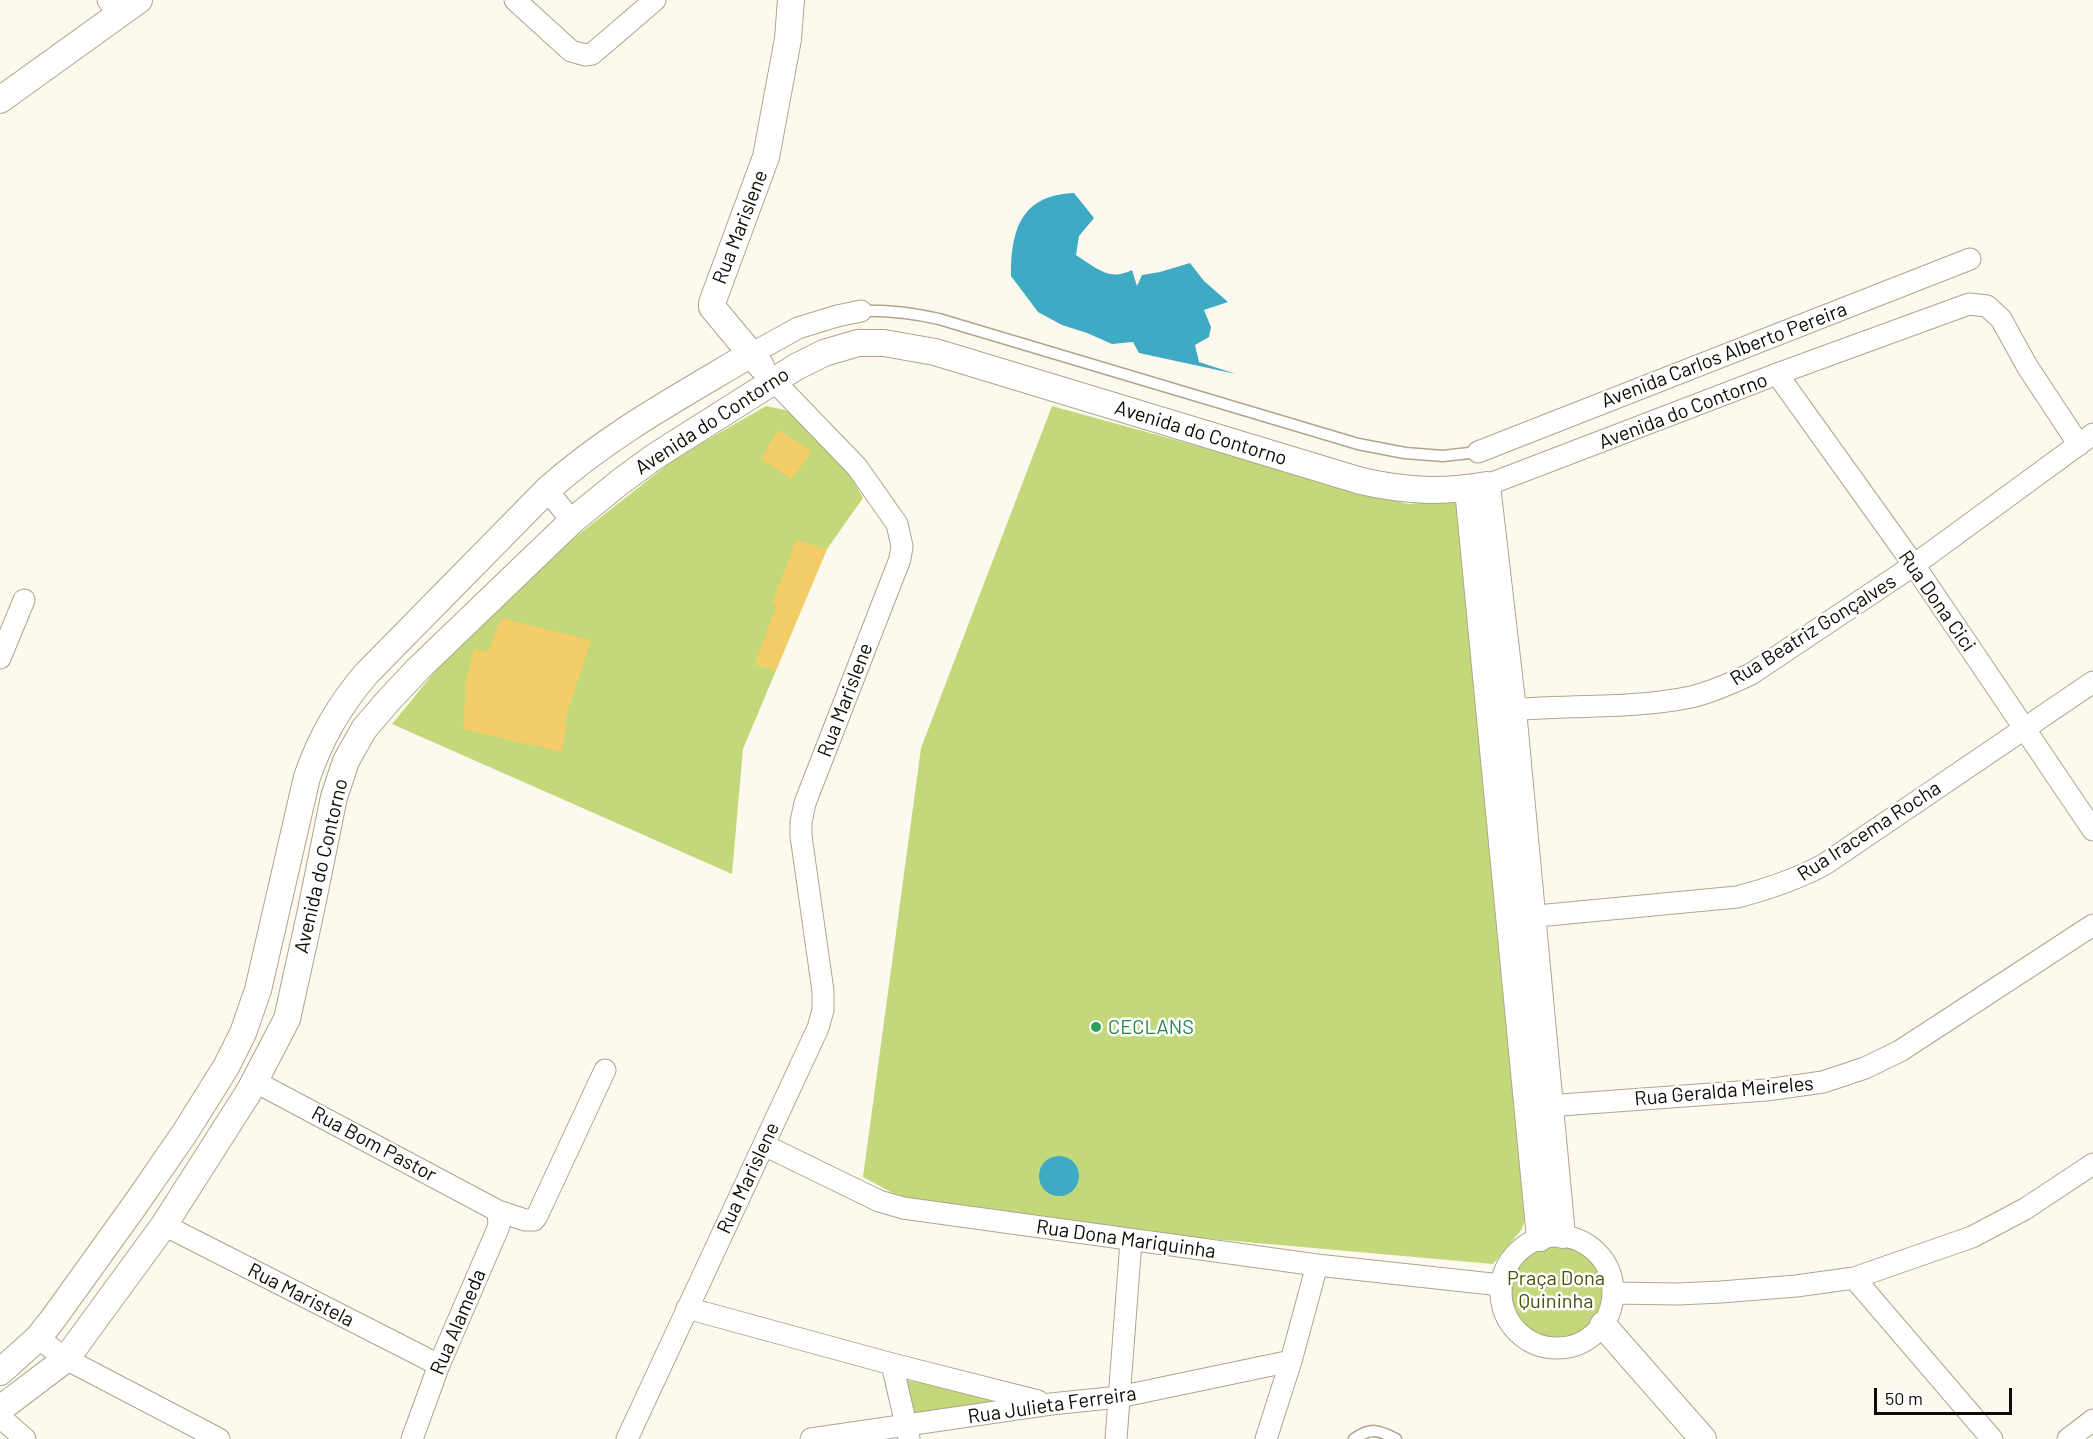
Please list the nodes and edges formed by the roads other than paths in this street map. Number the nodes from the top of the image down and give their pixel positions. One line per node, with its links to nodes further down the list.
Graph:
1 (139, 0): 5 (street)
2 (515, 0): 3 (street)
3 (654, 0)
4 (791, 0): 9 (street, Rua Marislene)
5 (113, 8): 6 (street)
6 (2, 95)
7 (1970, 259): 13 (street, Avenida Carlos Alberto Pereira)
8 (861, 311): 9 (street); 13 (lane)
9 (751, 354): 11 (street, Rua Marislene); 15 (street)
10 (1777, 374): 12 (street, Avenida do Contorno); 14 (street, Avenida do Contorno); 17 (street, Rua Dona Cici)
11 (774, 381): 14 (street, Avenida do Contorno); 16 (street, Avenida do Contorno); 29 (street, Rua Marislene)
12 (2086, 439): 17 (street, Rua Beatriz Gonçalves)
13 (1478, 452)
14 (1477, 487): 21 (street)
15 (547, 490): 16 (street); 41 (street)
16 (572, 521): 27 (street, Avenida do Contorno)
17 (1914, 566): 21 (street, Rua Beatriz Gonçalves); 22 (street, Rua Dona Cici)
18 (24, 600): 19 (street)
19 (0, 658)
20 (2093, 682): 22 (street, Rua Iracema Rocha)
21 (1501, 711): 24 (street)
22 (2024, 728): 23 (street, Rua Dona Cici); 24 (street, Rua Iracema Rocha)
23 (2093, 830)
24 (1521, 918): 28 (street)
25 (2093, 925): 28 (street, Rua Geralda Meireles)
26 (605, 1070): 31 (street, Rua Bom Pastor)
27 (254, 1081): 31 (street, Rua Bom Pastor); 32 (street, Avenida do Contorno)
28 (1538, 1106): 33 (street)
29 (764, 1145): 34 (street, Rua Dona Mariquinha); 39 (street, Rua Marislene)
30 (2092, 1168): 36 (street)
31 (495, 1209): 45 (street, Rua Alameda)
32 (164, 1226): 42 (street, Avenida do Contorno); 45 (street, Rua Maristela)
33 (1551, 1237): 37 (street); 38 (street)
34 (1131, 1241): 35 (street, Rua Dona Mariquinha); 47 (street)
35 (1317, 1265): 37 (street, Rua Dona Mariquinha); 43 (street)
36 (1854, 1278): 38 (street); 63 (street)
37 (1501, 1285): 40 (street)
38 (1613, 1293): 40 (street)
39 (687, 1308): 44 (street); 56 (street, Rua Marislene)
40 (1603, 1325): 62 (street)
41 (38, 1338): 42 (street); 46 (street)
42 (66, 1359): 49 (street, Avenida do Contorno); 54 (street)
43 (1291, 1361): 47 (street, Rua Julieta Ferreira); 59 (street)
44 (892, 1364): 48 (street); 52 (street)
45 (439, 1365): 55 (street, Rua Alameda)
46 (0, 1372)
47 (1119, 1397): 48 (street, Rua Julieta Ferreira); 58 (street)
48 (1051, 1404): 52 (street, Rua Julieta Ferreira)
49 (0, 1409)
50 (0, 1417): 53 (street)
51 (2093, 1420): 64 (street)
52 (908, 1432): 57 (street, Rua Julieta Ferreira)
53 (25, 1439)
54 (219, 1439)
55 (412, 1439)
56 (627, 1439)
57 (811, 1439)
58 (1116, 1439)
59 (1266, 1439)
60 (1354, 1439): 61 (lane)
61 (1396, 1439)
62 (1703, 1439)
63 (1992, 1439)
64 (2068, 1439)

